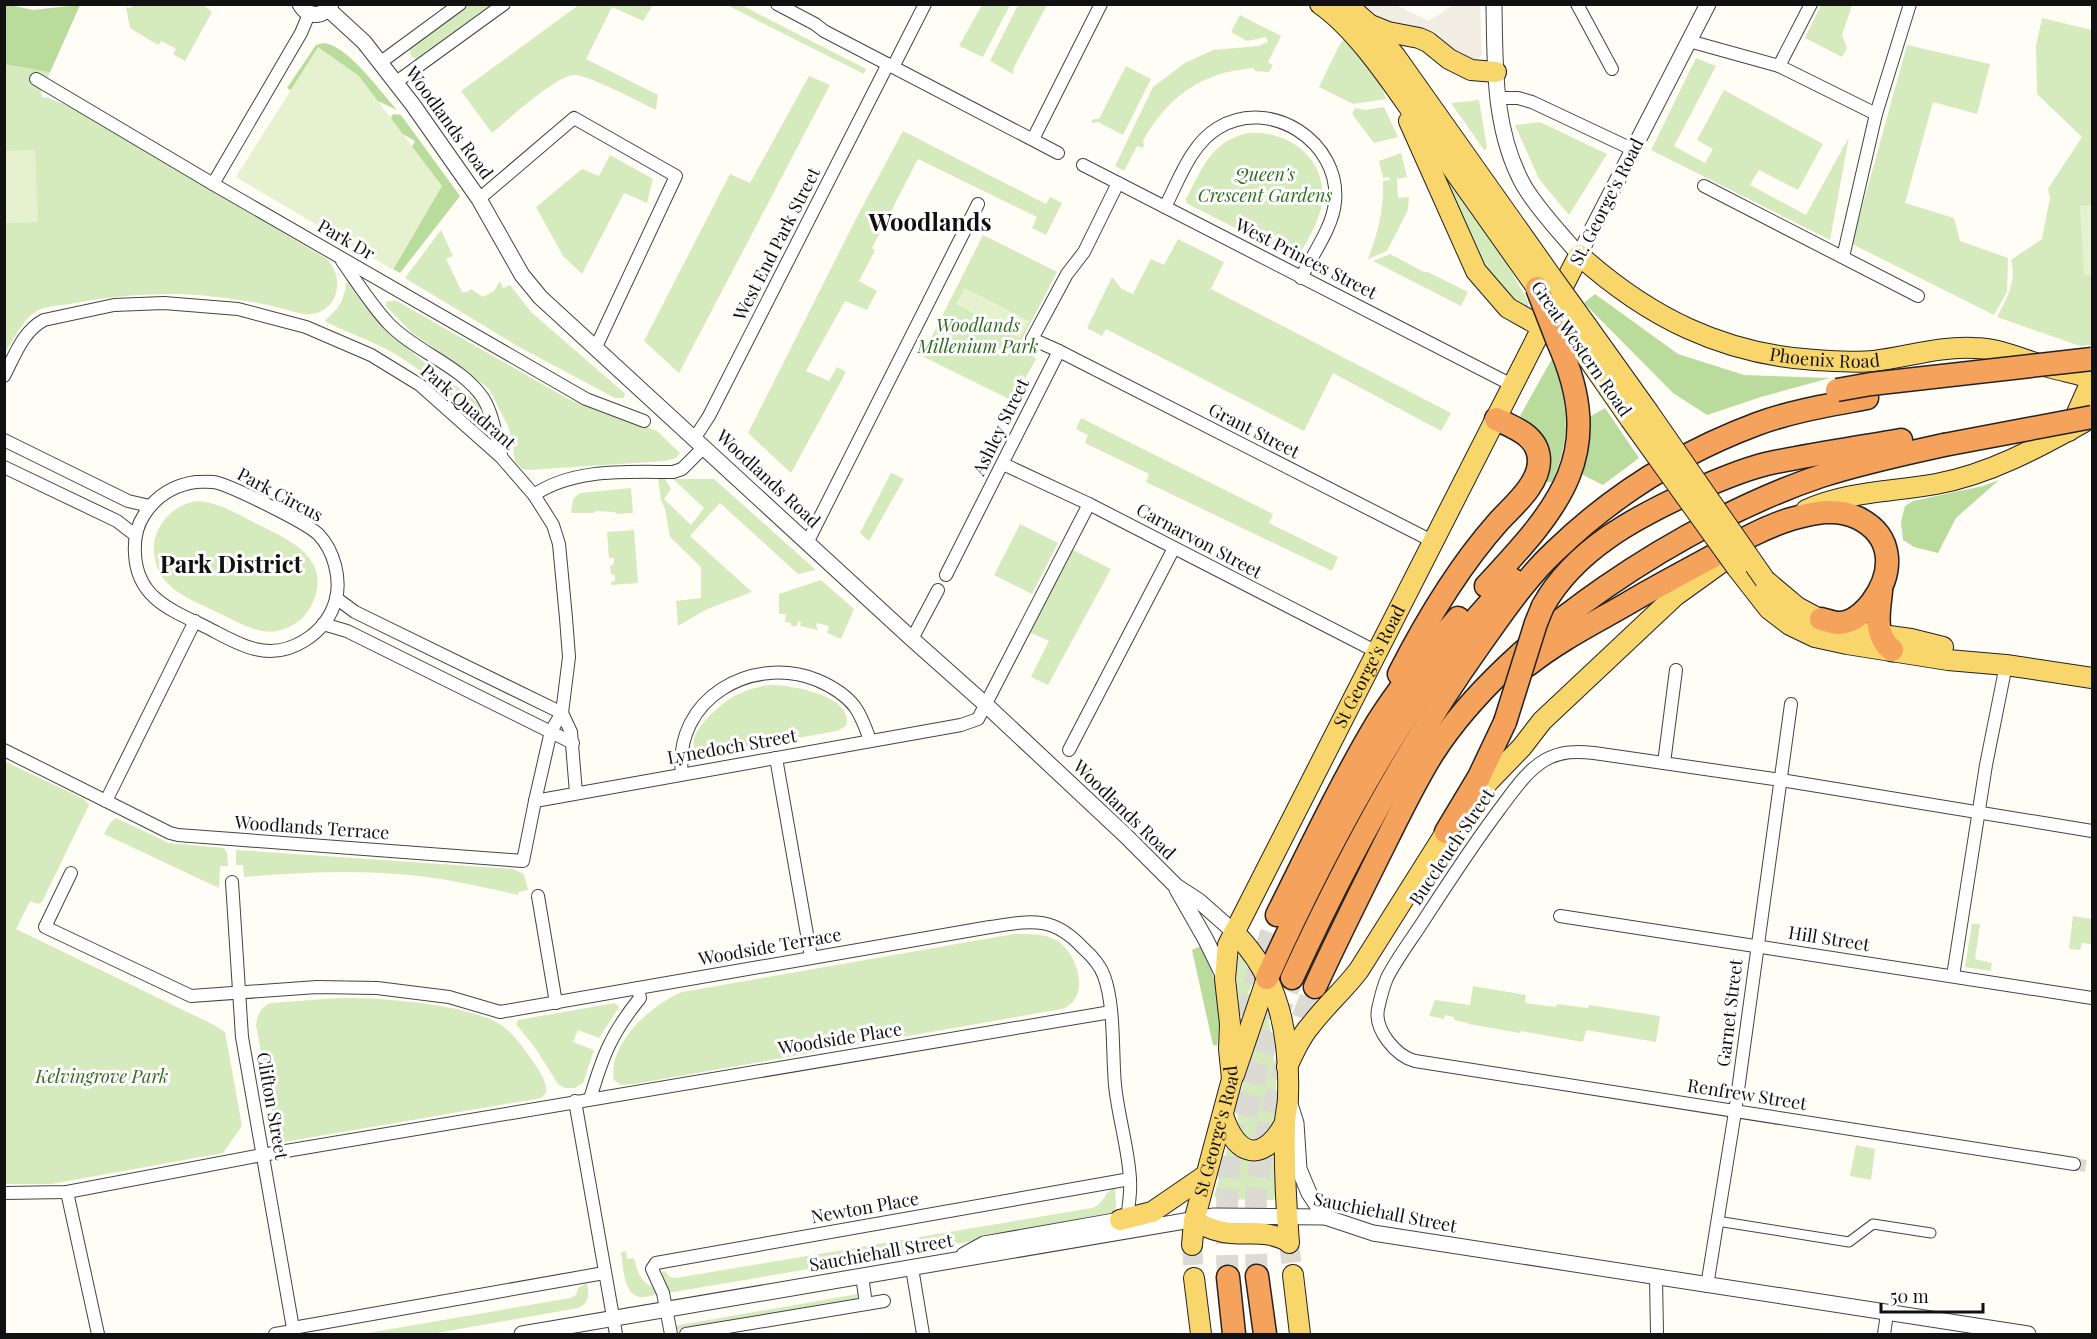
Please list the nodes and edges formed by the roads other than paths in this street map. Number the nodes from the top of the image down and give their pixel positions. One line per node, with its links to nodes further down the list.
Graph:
1 (460, 4): 17 (street)
2 (504, 4): 23 (street)
3 (777, 4): 18 (street)
4 (925, 4): 18 (street, West End Park Street)
5 (1101, 4): 27 (street)
6 (1320, 4): 24 (main road, Great Western Road)
7 (1346, 4): 15 (main road, Great Western Road)
8 (1494, 4): 21 (street)
9 (1577, 4): 20 (street)
10 (1708, 4): 16 (street, St. George's Road)
11 (1811, 4): 19 (street)
12 (1910, 4): 26 (street)
13 (329, 7): 14 (street); 17 (street, Woodlands Road)
14 (305, 9): 32 (street)
15 (1370, 25): 21 (main road); 41 (main road, Great Western Road)
16 (1689, 41): 19 (street); 28 (street, St. George's Road)
17 (381, 62): 23 (street, Woodlands Road)
18 (891, 66): 27 (street); 56 (street, West End Park Street)
19 (1779, 66): 26 (street)
20 (1612, 69)
21 (1496, 72): 25 (street)
22 (36, 79): 32 (street, Park Dr)
23 (395, 83): 34 (street, Woodlands Road)
24 (1396, 88): 41 (main road, Great Western Road); 43 (main road)
25 (1498, 98): 28 (street); 37 (street)
26 (1876, 114): 39 (street)
27 (1033, 139): 29 (street)
28 (1634, 150): 37 (street, St. George's Road)
29 (1058, 153)
30 (1083, 165): 31 (street, West Princes Street)
31 (1118, 183): 36 (street, West Princes Street); 45 (street)
32 (213, 184): 38 (street, Park Dr)
33 (1704, 186): 39 (street)
34 (479, 199): 44 (street, Woodlands Road); 44 (street)
35 (978, 204): 66 (street)
36 (1165, 207): 40 (street, West Princes Street); 40 (street)
37 (1579, 255): 43 (main road, St. George's Road); 49 (main road, Phoenix Road)
38 (340, 257): 52 (street, Park Dr); 57 (street)
39 (1843, 257): 42 (street)
40 (1301, 278): 50 (street, West Princes Street)
41 (1544, 282): 43 (highway, bridge); 43 (main road, Great Western Road, bridge)
42 (1918, 296)
43 (1565, 333): 50 (main road, St. George's Road); 69 (main road, Great Western Road, bridge); 87 (highway)
44 (595, 349): 56 (street, Woodlands Road)
45 (1059, 351): 58 (street, Ashley Street); 65 (street, Grant Street)
46 (2092, 359): 113 (highway, bridge)
47 (2092, 368): 115 (highway)
48 (4, 376): 57 (street, Park Quadrant)
49 (2092, 378): 53 (main road)
50 (1504, 401): 65 (main road, St George's Road); 87 (highway)
51 (2092, 416): 53 (main road); 54 (highway, bridge)
52 (644, 421)
53 (2069, 431): 63 (main road)
54 (1950, 438): 102 (highway, bridge); 105 (highway)
55 (4, 440): 62 (street)
56 (699, 443): 60 (street, West End Park Street); 66 (street, Woodlands Road)
57 (501, 457): 60 (street, Park Quadrant)
58 (1003, 464): 61 (street, Carnarvon Street); 68 (street, Ashley Street)
59 (4, 466): 64 (street)
60 (534, 495): 86 (street, Park Quadrant)
61 (1089, 504): 67 (street, Carnarvon Street); 84 (street, Lynedoch Street)
62 (150, 506): 64 (street, Park Circus); 72 (street, Park Circus)
63 (1789, 520): 70 (highway); 102 (main road); 105 (highway)
64 (135, 535): 74 (street, Park Circus)
65 (1434, 542): 78 (main road, St George's Road)
66 (807, 543): 76 (street, Woodlands Road)
67 (1174, 548): 78 (street, Carnarvon Street); 92 (street)
68 (946, 575): 71 (street, Ashley Street)
69 (1759, 585): 73 (main road, Great Western Road); 77 (main road, Great Western Road)
70 (1882, 588): 73 (highway); 77 (highway)
71 (938, 590): 76 (street, Ashley Street)
72 (336, 598): 75 (street, Park Circus); 80 (street)
73 (1821, 619): 77 (main road, Great Western Road)
74 (195, 621): 75 (street, Park Circus); 98 (street)
75 (323, 624): 83 (street)
76 (912, 639): 84 (street, Woodlands Road)
77 (1884, 643): 79 (main road)
78 (1377, 652): 110 (main road, St George's Road)
79 (2006, 665): 82 (main road); 100 (street)
80 (469, 668): 83 (street); 86 (street)
81 (1676, 670): 94 (street)
82 (2092, 678)
83 (459, 686): 88 (street)
84 (986, 704): 89 (street, Lynedoch Street); 106 (street, Woodlands Road)
85 (1791, 704): 96 (street)
86 (562, 713): 88 (street); 90 (street)
87 (1378, 722): 108 (highway)
88 (550, 731): 90 (street); 99 (street)
89 (870, 740): 93 (street, Lynedoch Street); 95 (street)
90 (573, 743): 97 (street)
91 (4, 750): 98 (street, Woodlands Terrace)
92 (1069, 750)
93 (776, 758): 95 (street, Lynedoch Street); 112 (street)
94 (1664, 763): 96 (street, Buccleuch Street); 123 (street, Buccleuch Street)
95 (682, 774): 97 (street, Lynedoch Street)
96 (1782, 780): 100 (street, Buccleuch Street); 111 (street, Garnet Street)
97 (576, 793): 99 (street, Lynedoch Street)
98 (106, 801): 99 (street, Woodlands Terrace)
99 (536, 801)
100 (1979, 813): 101 (street, Buccleuch Street); 114 (street)
101 (2092, 831)
102 (1446, 832): 124 (main road)
103 (71, 873): 119 (street, Woodside Terrace)
104 (232, 882): 119 (street, Clifton Street)
105 (1364, 885): 117 (highway)
106 (1176, 886): 110 (street, Woodlands Road); 116 (street)
107 (538, 896): 121 (street)
108 (1277, 915)
109 (1560, 916): 111 (street, Hill Street)
110 (1234, 932): 113 (main road); 116 (main road, St George's Road)
111 (1756, 947): 114 (street, Hill Street); 129 (street, Garnet Street)
112 (811, 957): 118 (street, Woodside Terrace); 122 (street, Woodside Terrace)
113 (1266, 967): 124 (main road); 125 (main road)
114 (1953, 976): 120 (street, Hill Street)
115 (1292, 978)
116 (1225, 979): 125 (main road, St George's Road)
117 (1315, 987)
118 (638, 988): 121 (street, Woodside Terrace); 127 (street)
119 (239, 992): 121 (street, Woodside Terrace); 132 (street, Clifton Street)
120 (2092, 998)
121 (556, 1003)
122 (1111, 1012): 127 (street, Woodside Place); 135 (street, Woodside Terrace)
123 (1415, 1061): 129 (street, Renfrew Street)
124 (1287, 1067): 126 (main road)
125 (1232, 1079): 130 (main road, St George's Road)
126 (1288, 1098): 131 (main road); 139 (street)
127 (590, 1099): 128 (street, Woodside Place)
128 (575, 1101): 132 (street, Woodside Place); 147 (street)
129 (1735, 1112): 133 (street, Renfrew Street); 142 (street, Garnet Street)
130 (1223, 1115): 131 (main road); 134 (main road, St George's Road)
131 (1285, 1123): 138 (main road)
132 (262, 1155): 136 (street, Woodside Place); 160 (street, Clifton Street)
133 (2074, 1164)
134 (1206, 1175): 140 (main road); 141 (main road, St George's Road)
135 (1130, 1179): 140 (street, Woodside Terrace); 157 (street, Newton Place)
136 (67, 1192): 137 (street, Woodside Place); 161 (street)
137 (4, 1193)
138 (1288, 1216): 139 (street, Sauchiehall Street); 141 (street, Sauchiehall Street); 141 (main road)
139 (1325, 1217): 152 (street, Sauchiehall Street)
140 (1120, 1220): 145 (street)
141 (1194, 1221): 144 (main road, St George's Road); 145 (street, Sauchiehall Street)
142 (1717, 1221): 143 (street); 154 (street, Garnet Street)
143 (1931, 1233)
144 (1192, 1245)
145 (954, 1261): 146 (street, Sauchiehall Street)
146 (912, 1268): 149 (street, Sauchiehall Street); 167 (street)
147 (604, 1273): 159 (street); 160 (street)
148 (1293, 1275): 171 (main road)
149 (862, 1276): 156 (street); 157 (street, Sauchiehall Street)
150 (1257, 1276): 170 (highway)
151 (1227, 1277): 169 (highway)
152 (1656, 1277): 154 (street, Sauchiehall Street); 172 (street)
153 (1194, 1278): 168 (main road)
154 (1707, 1286): 158 (street, Sauchiehall Street)
155 (884, 1301): 156 (street)
156 (866, 1304): 166 (street)
157 (666, 1309): 159 (street, Sauchiehall Street); 165 (street)
158 (1887, 1314): 173 (street); 174 (street, Sauchiehall Street)
159 (613, 1319): 163 (street, Sauchiehall Street); 164 (street)
160 (293, 1331): 162 (street)
161 (98, 1335)
162 (275, 1335)
163 (522, 1335)
164 (616, 1335)
165 (671, 1335)
166 (686, 1335)
167 (923, 1335)
168 (1201, 1335)
169 (1234, 1335)
170 (1265, 1335)
171 (1300, 1335)
172 (1657, 1335)
173 (1884, 1335)
174 (2028, 1335)

